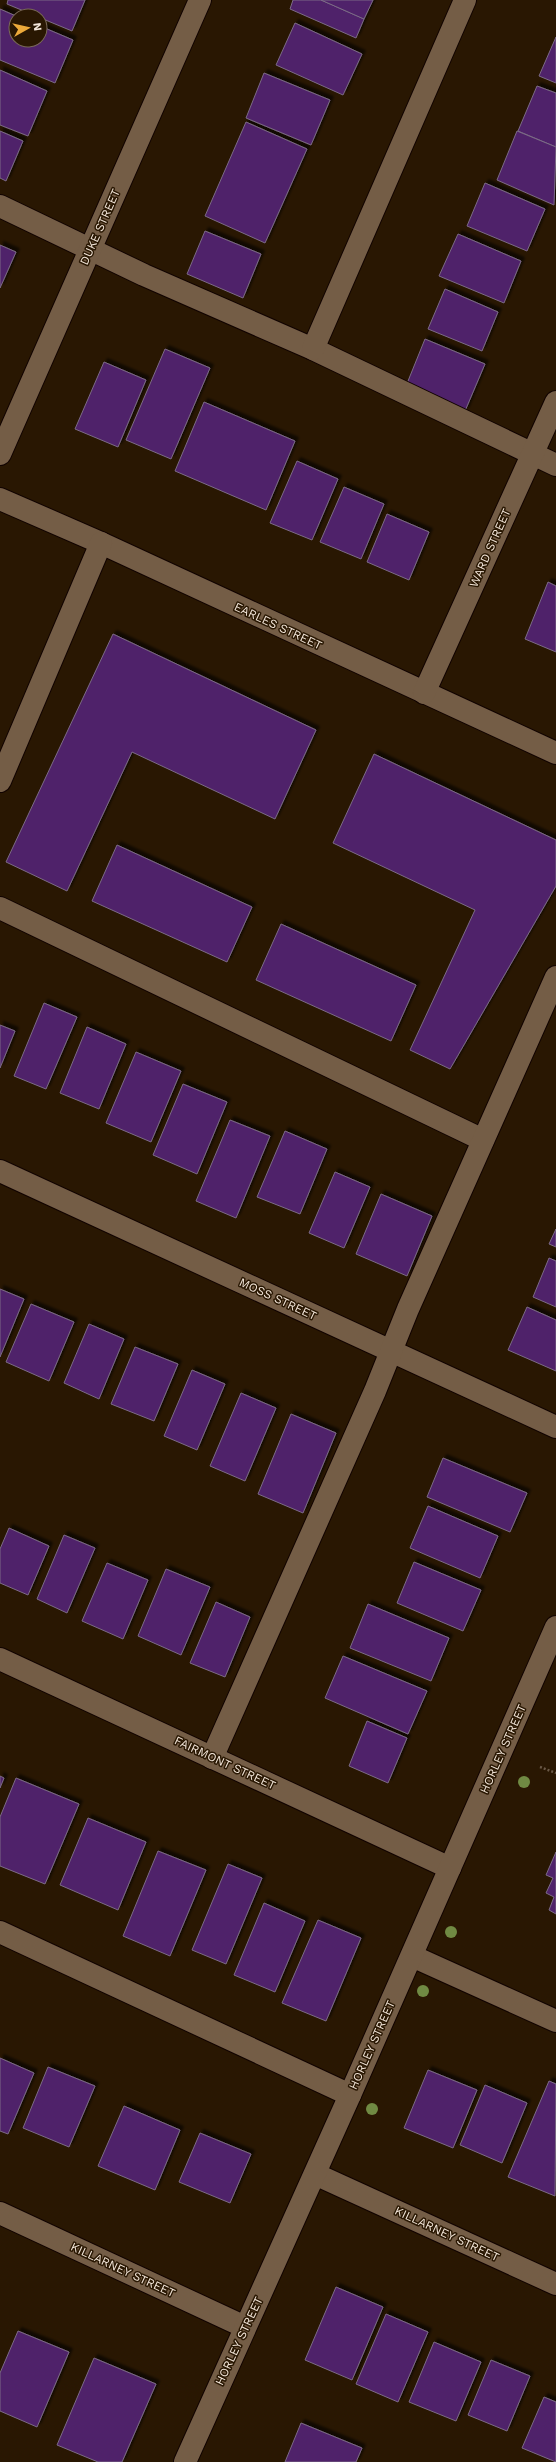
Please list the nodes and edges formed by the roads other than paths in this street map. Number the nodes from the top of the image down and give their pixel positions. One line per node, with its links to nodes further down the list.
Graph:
1 (200, 0): 4 (street, DUKE STREET)
2 (465, 0): 5 (street)
3 (0, 206): 4 (street)
4 (90, 249): 5 (street); 8 (street, DUKE STREET)
5 (312, 349): 7 (street)
6 (556, 402): 7 (street, WARD STREET)
7 (533, 453): 9 (street); 12 (street, WARD STREET)
8 (0, 454)
9 (556, 465)
10 (0, 499): 11 (street, EARLES STREET)
11 (101, 543): 12 (street, EARLES STREET); 14 (street)
12 (424, 694): 13 (street, EARLES STREET)
13 (556, 754)
14 (0, 781)
15 (0, 908): 17 (street)
16 (556, 977): 17 (street)
17 (483, 1140): 19 (street)
18 (0, 1171): 19 (street, MOSS STREET)
19 (391, 1351): 20 (street, MOSS STREET); 23 (street)
20 (556, 1427)
21 (556, 1627): 24 (street, HORLEY STREET)
22 (0, 1659): 23 (street, FAIRMONT STREET)
23 (212, 1758): 24 (street, FAIRMONT STREET)
24 (450, 1868): 26 (street, HORLEY STREET)
25 (0, 1932): 28 (street)
26 (412, 1956): 27 (street); 28 (street, HORLEY STREET)
27 (556, 2021)
28 (350, 2095): 29 (street, HORLEY STREET)
29 (315, 2174): 31 (street, KILLARNEY STREET); 32 (street, HORLEY STREET)
30 (0, 2213): 32 (street, KILLARNEY STREET)
31 (556, 2284)
32 (245, 2327): 33 (street, HORLEY STREET)
33 (185, 2462)

